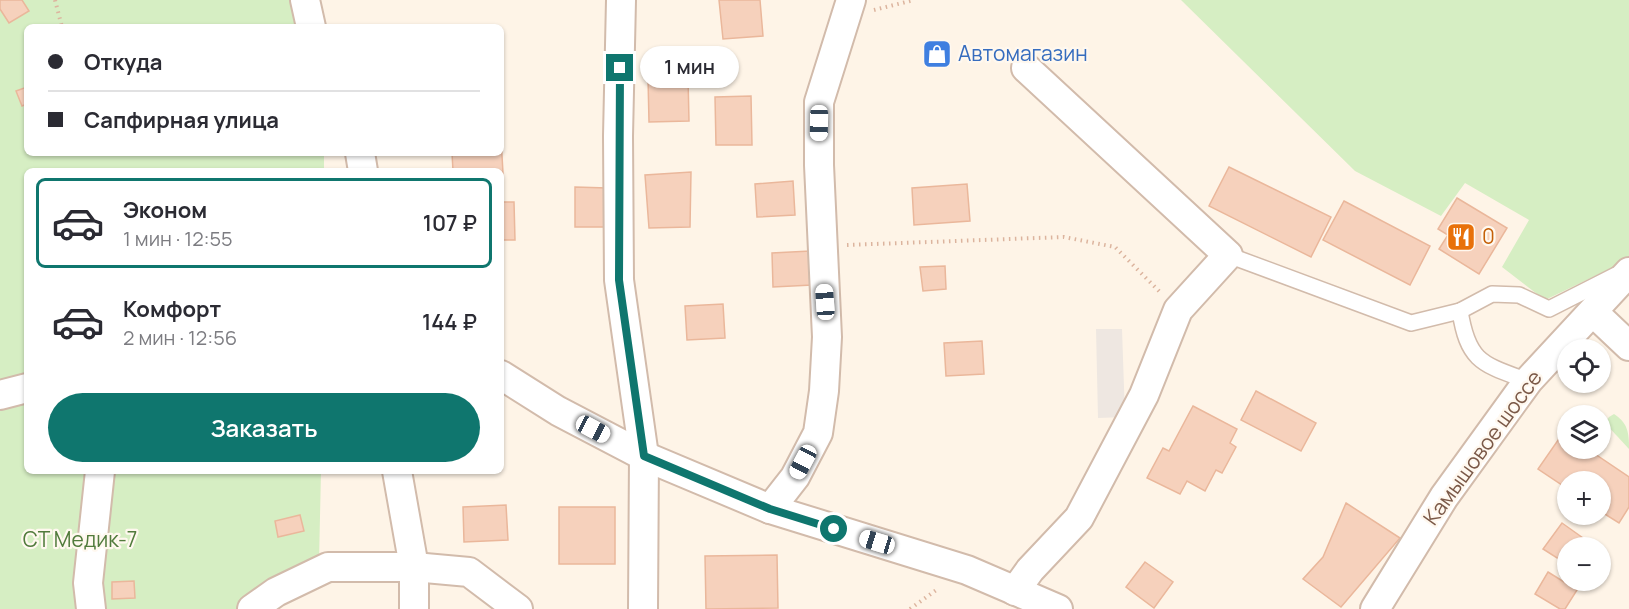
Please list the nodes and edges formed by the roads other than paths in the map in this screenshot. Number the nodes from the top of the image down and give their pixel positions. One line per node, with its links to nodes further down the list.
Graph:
1 (305, 0): 4 (street)
2 (621, 0): 15 (street)
3 (849, 8): 18 (street)
4 (310, 24)
5 (1026, 68): 6 (street)
6 (1228, 255): 8 (lane); 20 (street)
7 (1629, 270): 8 (lane); 9 (street, Камышовое шоссе)
8 (1460, 311): 12 (lane)
9 (1593, 312): 10 (street); 12 (street, Камышовое шоссе)
10 (1629, 346)
11 (504, 377): 15 (street)
12 (1528, 381): 27 (street, Камышовое шоссе)
13 (24, 389): 14 (street)
14 (0, 395)
15 (644, 456): 18 (street); 25 (street)
16 (100, 474): 21 (street)
17 (398, 474): 19 (street)
18 (770, 509): 20 (street)
19 (414, 567): 22 (street); 23 (street); 24 (street)
20 (1015, 591): 26 (street)
21 (91, 609)
22 (252, 609)
23 (414, 609)
24 (518, 609)
25 (643, 609)
26 (1058, 609)
27 (1375, 609)

